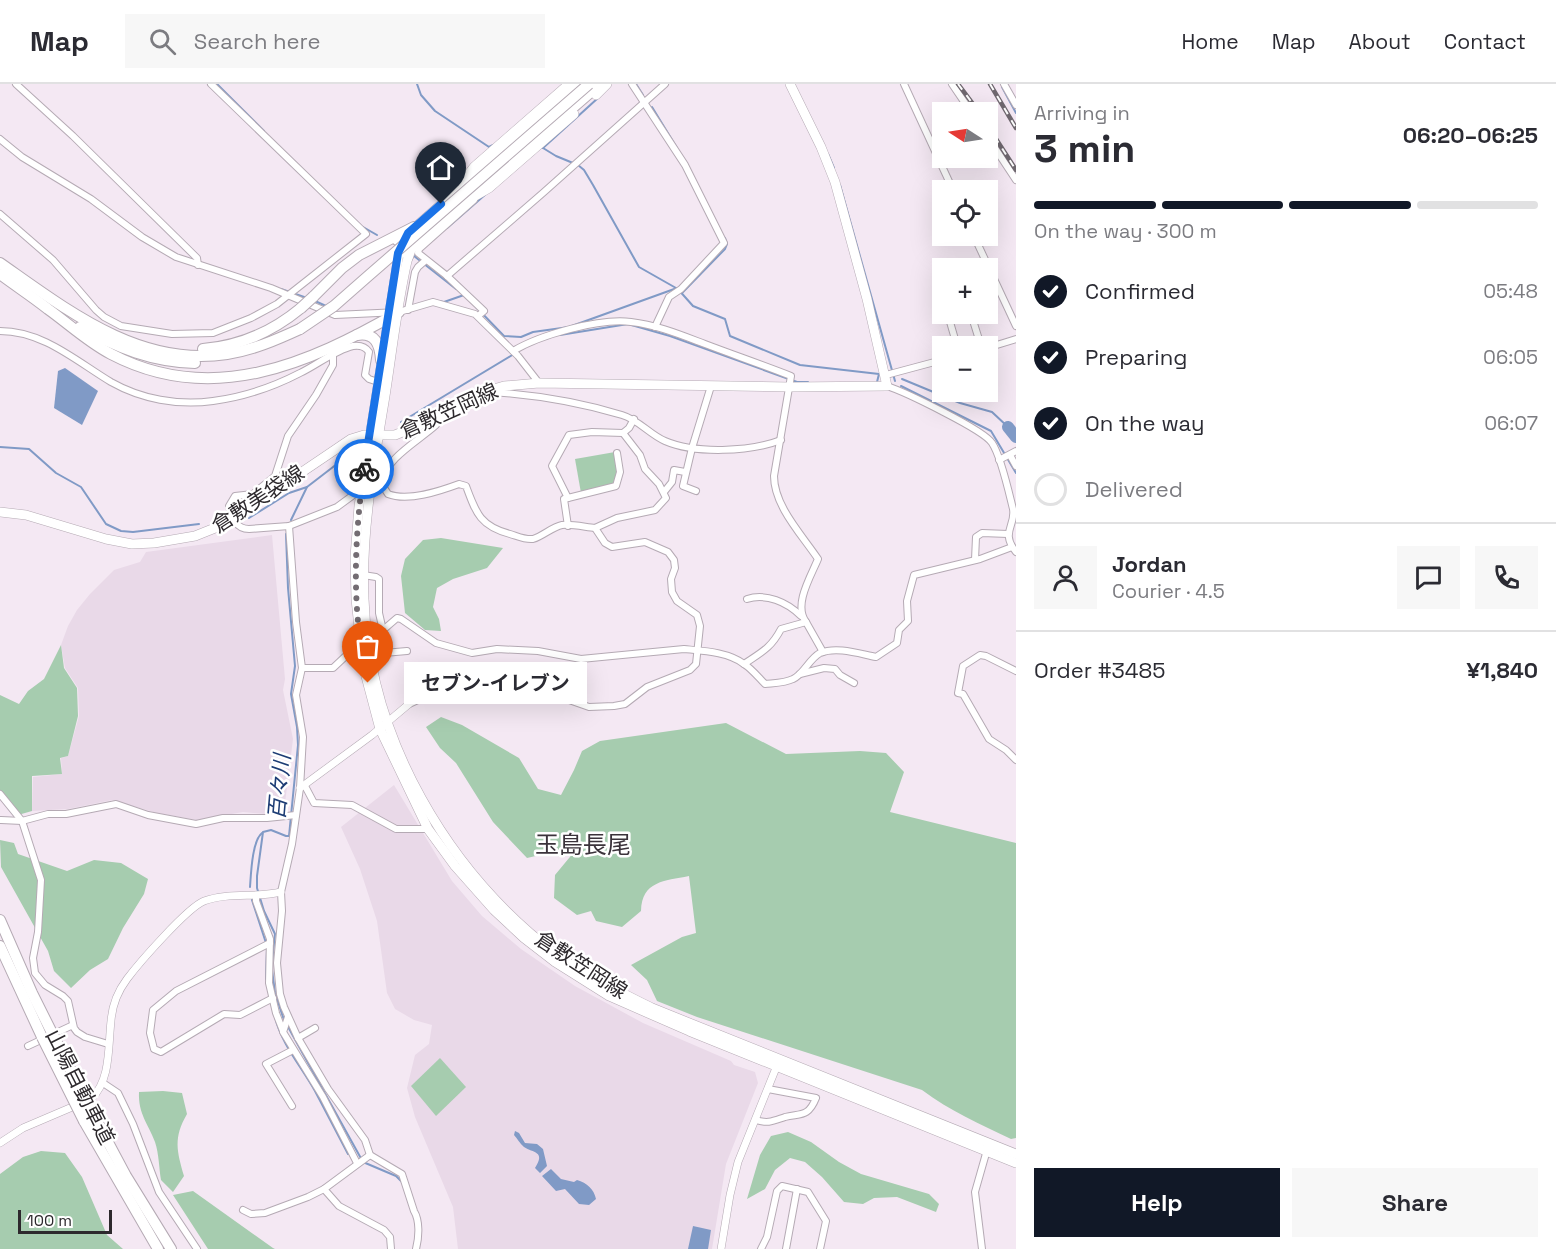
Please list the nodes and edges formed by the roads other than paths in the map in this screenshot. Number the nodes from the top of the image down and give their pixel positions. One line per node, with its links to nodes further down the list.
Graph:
1 (16, 84): 33 (street)
2 (212, 84): 36 (street)
3 (569, 84): 23 (main road)
4 (578, 84): 23 (highway)
5 (589, 84): 41 (highway, bridge)
6 (600, 84): 24 (highway)
7 (607, 84): 22 (main road)
8 (632, 84): 15 (street)
9 (665, 84): 15 (street)
10 (790, 84): 52 (main road)
11 (904, 84): 20 (street)
12 (952, 84): 16 (street)
13 (1004, 84): 14 (street)
14 (1014, 96): 17 (street)
15 (645, 102): 35 (street); 42 (street)
16 (964, 102)
17 (1016, 105)
18 (0, 139): 33 (street)
19 (998, 153): 21 (street)
20 (948, 180)
21 (1016, 180)
22 (489, 188): 24 (main road); 31 (street)
23 (454, 193): 26 (main road)
24 (463, 203): 30 (main road)
25 (0, 214): 36 (street)
26 (414, 227): 27 (highway); 28 (main road)
27 (388, 240): 28 (highway); 47 (highway, bridge)
28 (402, 242): 30 (highway); 38 (main road)
29 (979, 246): 40 (street)
30 (408, 256): 38 (main road)
31 (424, 261): 35 (street); 38 (street)
32 (0, 263): 47 (highway)
33 (198, 265): 36 (street)
34 (0, 274): 37 (highway)
35 (447, 276): 39 (street)
36 (291, 294): 38 (street)
37 (46, 307): 41 (highway); 44 (highway)
38 (395, 313): 39 (street); 44 (highway); 50 (main road); 62 (main road)
39 (480, 314): 48 (street)
40 (1016, 326)
41 (300, 329): 47 (highway)
42 (655, 330): 48 (street); 55 (street)
43 (0, 331): 49 (street)
44 (355, 336): 50 (highway)
45 (1016, 339): 46 (street)
46 (998, 345)
47 (152, 349)
48 (515, 354): 54 (street)
49 (333, 355): 53 (street); 74 (street)
50 (381, 360): 53 (main road)
51 (932, 363): 52 (street)
52 (890, 374): 57 (main road)
53 (378, 382): 62 (main road)
54 (539, 383): 56 (main road, 倉敷笠岡線); 58 (main road, 倉敷笠岡線)
55 (791, 383): 56 (main road, 倉敷笠岡線); 57 (main road, 倉敷笠岡線); 63 (street)
56 (711, 386): 64 (street)
57 (887, 386): 66 (street)
58 (487, 391): 59 (main road, 倉敷笠岡線); 60 (street)
59 (439, 417): 62 (main road, 倉敷笠岡線); 76 (street)
60 (634, 419): 61 (street); 64 (street)
61 (623, 434): 70 (street); 72 (street)
62 (374, 436): 74 (main road, 倉敷美袋線); 81 (main road, 倉敷笠岡線); 85 (main road, 倉敷笠岡線)
63 (781, 440): 64 (street); 83 (street)
64 (692, 448): 68 (street)
65 (616, 453): 72 (street)
66 (1008, 456): 67 (street); 78 (street)
67 (1016, 466)
68 (685, 472): 69 (street); 70 (street)
69 (696, 491)
70 (664, 492): 77 (street)
71 (352, 496): 75 (street)
72 (568, 498): 76 (street)
73 (0, 512): 74 (main road, 倉敷美袋線)
74 (233, 518): 75 (street)
75 (289, 526): 90 (street)
76 (568, 526): 77 (street)
77 (595, 528): 86 (street)
78 (1008, 534): 79 (street); 80 (street)
79 (1014, 549): 80 (street)
80 (975, 560): 88 (street)
81 (363, 575): 84 (street); 95 (main road, 倉敷笠岡線)
82 (747, 599): 83 (street)
83 (804, 620): 88 (street); 89 (street)
84 (382, 630): 86 (street); 87 (street)
85 (360, 649): 90 (street); 96 (main road, 倉敷笠岡線)
86 (698, 650): 89 (street); 94 (street)
87 (407, 651)
88 (823, 652): 92 (street)
89 (744, 663): 92 (street)
90 (302, 668): 98 (street)
91 (1016, 671): 97 (street)
92 (799, 674): 93 (street)
93 (854, 683)
94 (409, 704): 95 (street)
95 (388, 722): 96 (street); 119 (main road, 倉敷笠岡線)
96 (380, 729): 98 (street); 103 (main road, 倉敷笠岡線)
97 (1016, 760)
98 (302, 787): 100 (street); 103 (street)
99 (0, 794): 102 (street)
100 (294, 815): 102 (street); 104 (street)
101 (1, 820): 102 (street)
102 (21, 821): 111 (street)
103 (428, 829): 119 (main road, 倉敷笠岡線)
104 (281, 892): 105 (street); 107 (street)
105 (258, 895): 107 (street); 116 (street)
106 (0, 920): 114 (highway, 山陽自動車道)
107 (272, 941): 109 (street); 109 (street); 110 (street)
108 (0, 946): 114 (highway, 山陽自動車道)
109 (271, 999): 113 (street)
110 (288, 1018): 113 (street); 115 (street)
111 (73, 1025): 116 (street); 117 (street)
112 (315, 1028): 115 (street)
113 (284, 1031): 118 (street)
114 (47, 1035): 125 (highway, 山陽自動車道, bridge)
115 (298, 1038): 121 (street)
116 (108, 1044): 120 (street)
117 (28, 1046)
118 (291, 1051): 123 (street); 124 (street)
119 (778, 1063): 122 (street); 129 (main road, 倉敷笠岡線)
120 (103, 1083): 127 (street); 138 (street)
121 (328, 1089): 123 (street); 131 (street)
122 (768, 1089): 126 (street); 126 (street)
123 (320, 1093): 131 (street)
124 (292, 1106)
125 (89, 1118): 136 (highway, 山陽自動車道); 137 (highway, 山陽自動車道)
126 (756, 1120): 141 (street)
127 (4, 1136): 128 (street)
128 (0, 1143)
129 (988, 1147): 130 (main road, 倉敷笠岡線); 132 (main road, 倉敷笠岡線); 145 (street)
130 (1016, 1154)
131 (363, 1160): 133 (street); 140 (street)
132 (1016, 1163)
133 (324, 1189): 135 (street); 139 (street)
134 (797, 1189): 142 (street); 143 (street); 144 (street)
135 (243, 1210)
136 (158, 1249)
137 (171, 1249)
138 (197, 1249)
139 (391, 1249)
140 (416, 1249)
141 (721, 1249)
142 (761, 1249)
143 (786, 1249)
144 (820, 1249)
145 (982, 1249)

